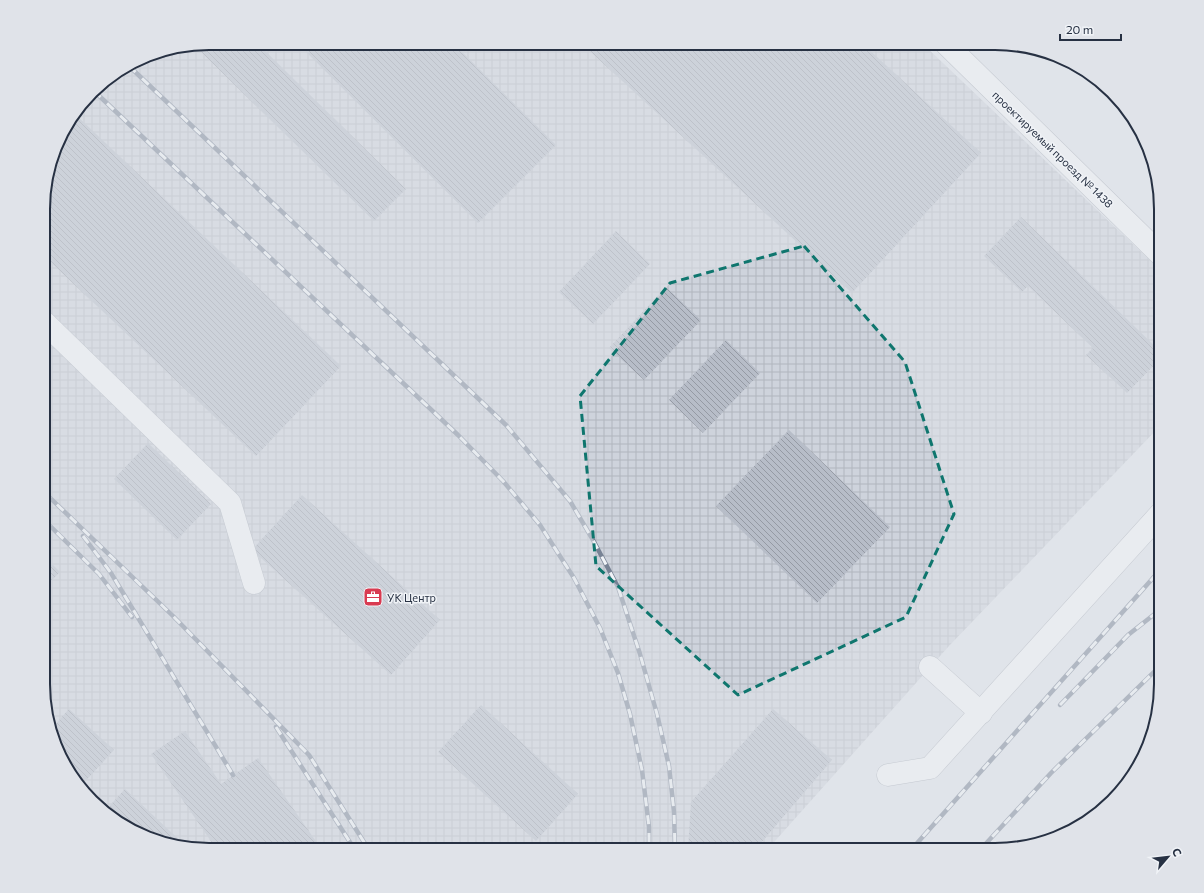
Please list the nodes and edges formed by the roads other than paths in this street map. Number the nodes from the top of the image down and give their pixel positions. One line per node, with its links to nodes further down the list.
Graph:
1 (952, 50): 2 (street, проектируемый проезд № 1438)
2 (1154, 247)
3 (50, 328): 5 (street)
4 (1154, 521): 7 (street)
5 (254, 582)
6 (930, 667): 7 (street)
7 (981, 713): 8 (street)
8 (888, 775)

